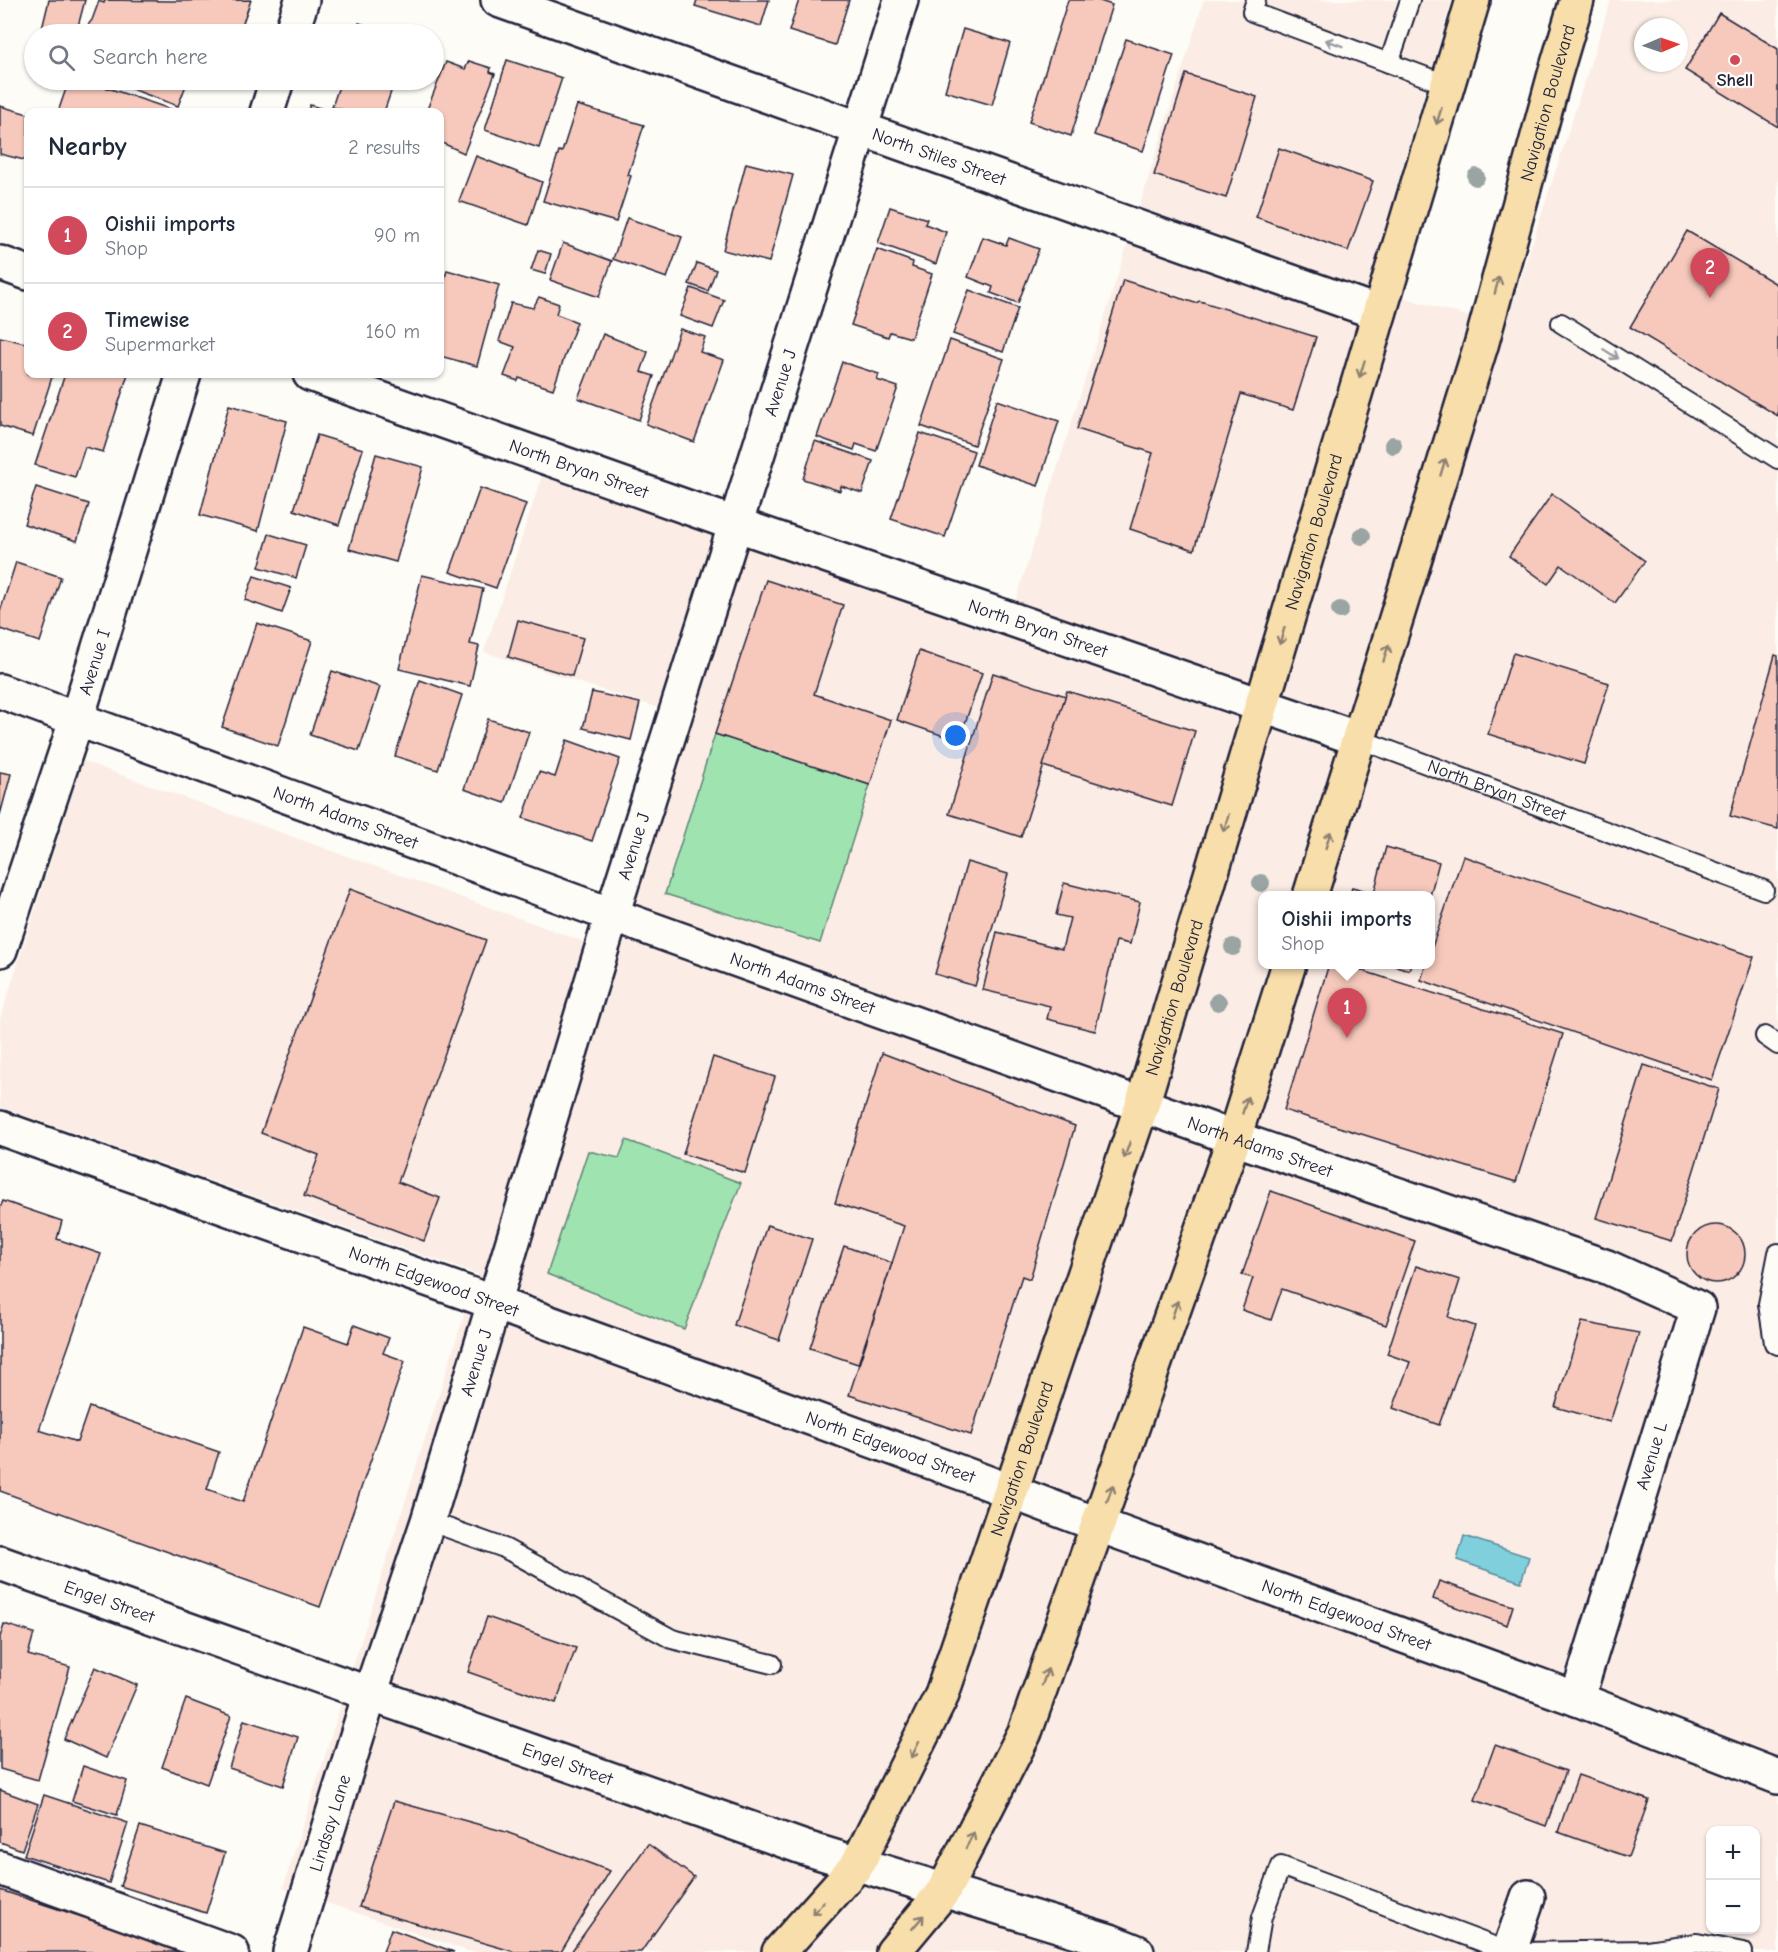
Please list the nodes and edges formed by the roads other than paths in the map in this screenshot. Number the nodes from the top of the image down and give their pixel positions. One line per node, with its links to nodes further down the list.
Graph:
1 (302, 0): 8 (street)
2 (498, 0): 13 (street, North Stiles Street)
3 (901, 0): 13 (street, Avenue J)
4 (1256, 0): 9 (lane, one-way to 4)
5 (1410, 0): 9 (lane)
6 (1473, 0): 10 (main road, Navigation Boulevard)
7 (1577, 0): 25 (main road, Navigation Boulevard, one-way to 7)
8 (294, 24)
9 (1389, 63): 10 (lane)
10 (1448, 85): 16 (main road, Navigation Boulevard, one-way to 16)
11 (274, 90): 12 (street)
12 (268, 108)
13 (859, 129): 16 (street, North Stiles Street); 21 (street, Avenue J)
14 (0, 263): 15 (street)
15 (24, 272)
16 (1379, 313): 23 (main road, Navigation Boulevard, one-way to 23)
17 (1561, 323): 20 (lane, one-way to 20)
18 (183, 378): 24 (street, Avenue I)
19 (321, 378): 21 (street, North Bryan Street)
20 (1778, 459)
21 (735, 524): 23 (street, North Bryan Street); 28 (street, Avenue J)
22 (0, 691): 24 (street, North Adams Street)
23 (1261, 705): 25 (street, North Bryan Street); 31 (main road, Navigation Boulevard, one-way to 31)
24 (76, 718): 28 (street, North Adams Street); 29 (street, Avenue I)
25 (1359, 739): 26 (lane, North Bryan Street); 27 (main road, Navigation Boulevard, one-way to 25)
26 (1764, 890)
27 (1312, 891)
28 (612, 915): 31 (street, North Adams Street); 36 (street, Avenue J)
29 (0, 950)
30 (1287, 969): 33 (main road, one-way to 30)
31 (1142, 1105): 33 (street, North Adams Street); 38 (main road, Navigation Boulevard, one-way to 38)
32 (0, 1128): 36 (street, North Edgewood Street)
33 (1234, 1138): 35 (street, North Adams Street); 40 (main road, one-way to 33)
34 (1778, 1253): 37 (lane)
35 (1607, 1267): 44 (street, Avenue L)
36 (495, 1303): 38 (street, North Edgewood Street); 39 (street, Avenue J)
37 (1778, 1345)
38 (1010, 1492): 40 (street, North Edgewood Street); 46 (main road, Navigation Boulevard, one-way to 46)
39 (428, 1521): 42 (lane); 43 (street, Avenue J)
40 (1099, 1526): 44 (street, North Edgewood Street); 48 (main road, one-way to 40)
41 (0, 1563): 43 (street, Engel Street)
42 (772, 1664)
43 (370, 1694): 46 (street, Engel Street); 51 (street, Lindsay Lane)
44 (1577, 1699): 45 (street, North Edgewood Street)
45 (1778, 1777)
46 (857, 1865): 48 (street, Engel Street); 52 (main road, Navigation Boulevard, one-way to 52)
47 (0, 1868): 50 (street)
48 (943, 1892): 53 (main road, one-way to 48); 54 (street, Engel Street)
49 (1528, 1897): 56 (street)
50 (232, 1952)
51 (290, 1952)
52 (779, 1952)
53 (893, 1952)
54 (1137, 1952)
55 (1256, 1952): 56 (lane)
56 (1509, 1952): 57 (lane)
57 (1743, 1952)

